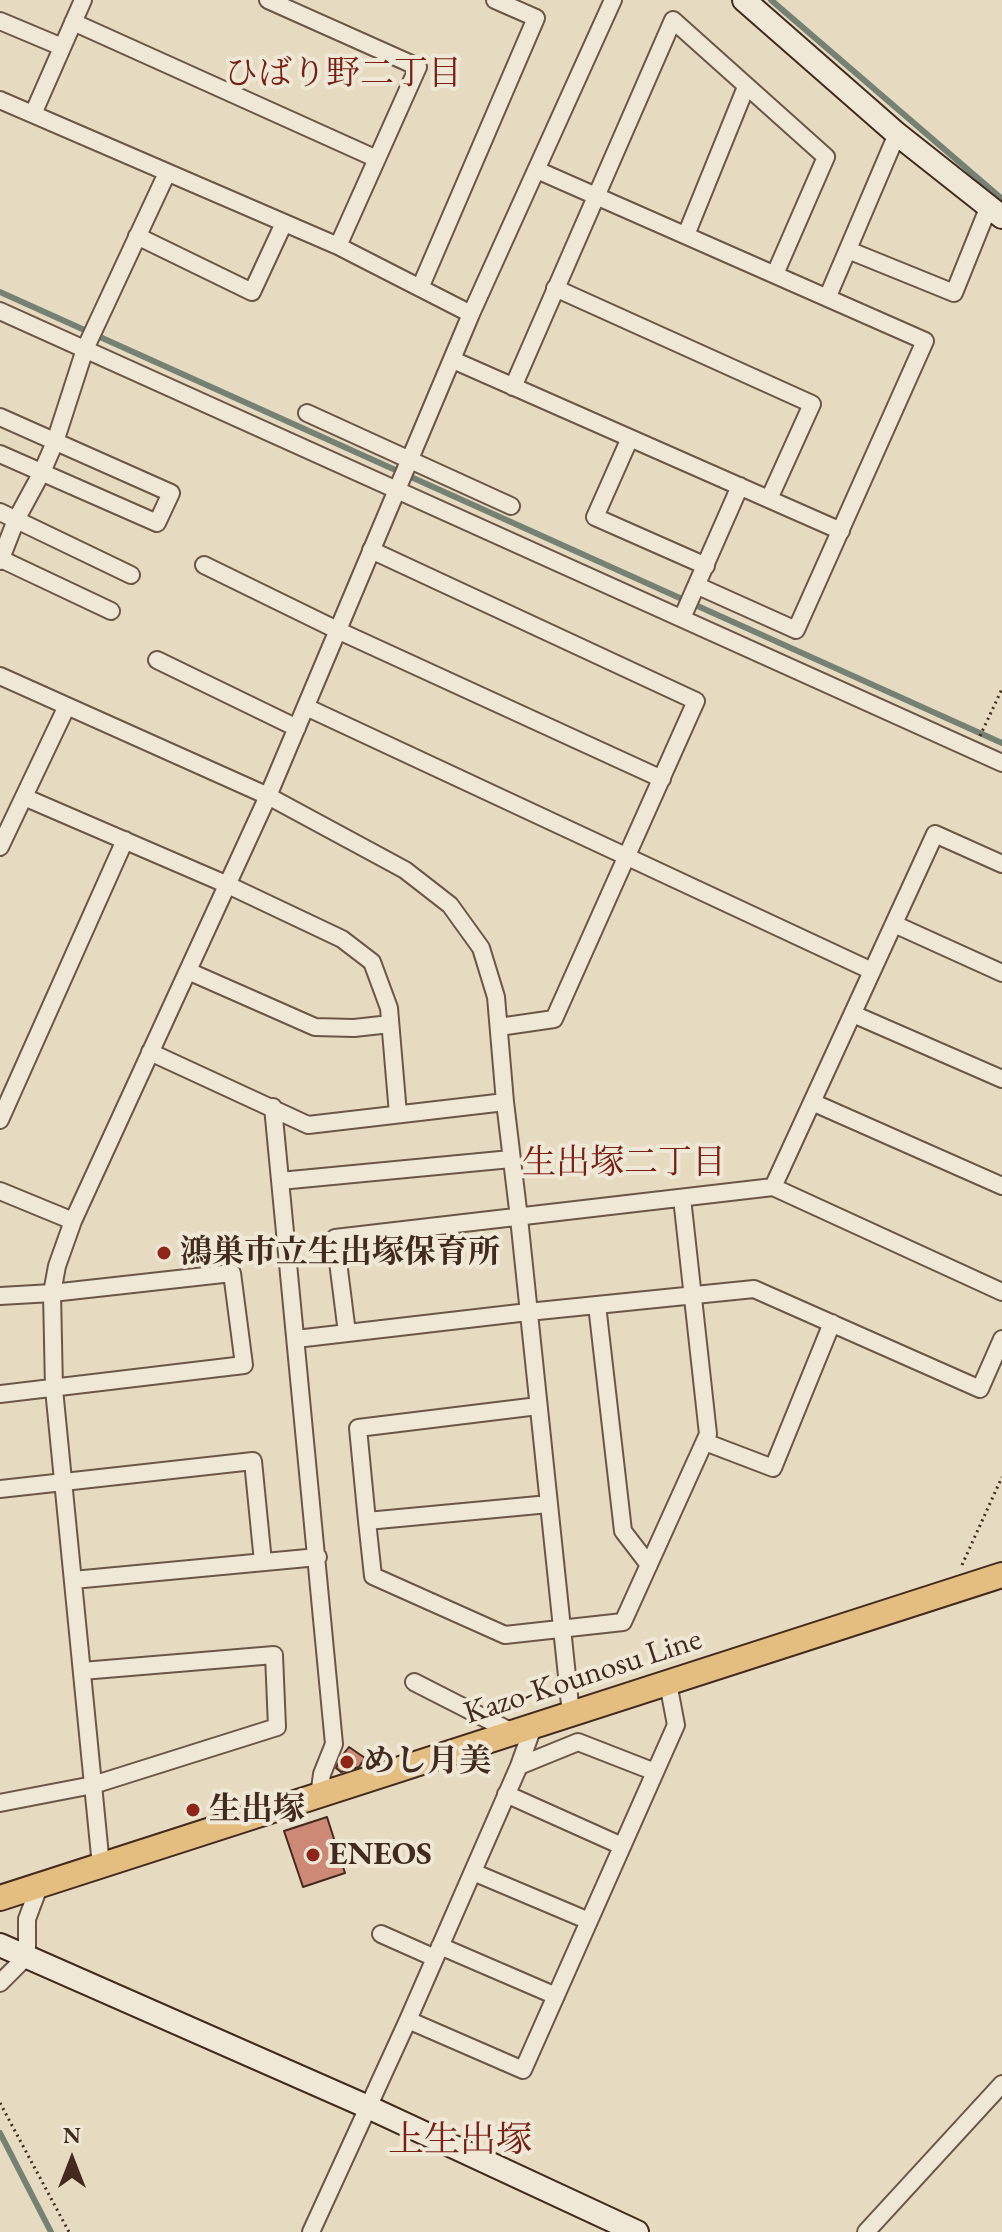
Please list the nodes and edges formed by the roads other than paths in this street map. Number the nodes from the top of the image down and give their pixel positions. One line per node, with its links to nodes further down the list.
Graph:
1 (83, 0): 7 (street)
2 (268, 0): 13 (street)
3 (495, 0): 24 (street)
4 (613, 0): 14 (street)
5 (744, 0): 12 (street)
6 (0, 21): 8 (street)
7 (73, 22): 8 (street); 13 (street)
8 (62, 47): 11 (street)
9 (746, 87): 16 (street); 19 (street); 23 (street)
10 (0, 100): 11 (street)
11 (33, 114): 15 (street)
12 (897, 134): 17 (street); 22 (street)
13 (377, 159): 21 (street)
14 (537, 170): 16 (street); 28 (street)
15 (167, 173): 18 (street); 20 (street)
16 (595, 197): 19 (street); 25 (street)
17 (995, 212): 22 (street)
18 (284, 223): 20 (street); 21 (street)
19 (686, 235): 23 (street)
20 (137, 236): 29 (street)
21 (338, 246): 24 (street)
22 (848, 250): 26 (street)
23 (775, 274): 26 (street)
24 (420, 288): 28 (street)
25 (555, 288): 31 (street); 41 (street)
26 (828, 296): 45 (street)
27 (0, 311): 29 (street)
28 (471, 314): 30 (street)
29 (85, 349): 35 (street); 40 (street)
30 (453, 360): 31 (street); 37 (street)
31 (513, 387): 34 (street)
32 (307, 413): 37 (street)
33 (0, 417): 35 (street)
34 (630, 438): 39 (street); 49 (street)
35 (55, 442): 38 (street); 38 (street)
36 (0, 454): 38 (street)
37 (409, 459): 40 (street); 42 (street)
38 (42, 472): 44 (street)
39 (740, 486): 41 (street); 49 (street)
40 (396, 490): 46 (street); 53 (street)
41 (769, 499): 45 (street)
42 (511, 506)
43 (0, 512): 44 (street)
44 (16, 520): 47 (street); 50 (street)
45 (841, 531): 51 (street)
46 (371, 550): 54 (street); 61 (street)
47 (0, 560): 52 (street)
48 (204, 565): 54 (street)
49 (706, 566): 51 (street)
50 (131, 575)
51 (698, 586): 53 (street)
52 (111, 611)
53 (682, 618): 60 (street)
54 (337, 630): 58 (street); 61 (street)
55 (157, 660): 59 (street)
56 (0, 676): 57 (street)
57 (67, 706): 62 (street); 63 (street)
58 (306, 707): 59 (street); 66 (street)
59 (297, 728): 62 (street)
60 (1002, 763)
61 (662, 779): 66 (street)
62 (268, 796): 68 (street); 75 (street)
63 (24, 797): 64 (street); 65 (street)
64 (125, 840): 68 (street); 82 (street)
65 (0, 847)
66 (628, 857): 71 (street); 75 (street)
67 (1002, 864): 69 (street)
68 (228, 885): 70 (street); 74 (street)
69 (894, 924): 71 (street); 72 (street)
70 (188, 971): 74 (street); 76 (street)
71 (872, 971): 73 (street)
72 (1002, 973)
73 (853, 1014): 77 (street); 79 (street)
74 (390, 1024): 81 (street)
75 (499, 1027): 78 (street)
76 (150, 1052): 80 (street); 90 (street)
77 (1002, 1079)
78 (505, 1102): 81 (street); 83 (street)
79 (812, 1102): 85 (street); 86 (street)
80 (273, 1107): 81 (street); 84 (street)
81 (398, 1114)
82 (0, 1120)
83 (511, 1159): 84 (street); 89 (street)
84 (280, 1181): 99 (street)
85 (1002, 1186)
86 (773, 1187): 88 (street); 91 (street)
87 (0, 1191): 90 (street)
88 (682, 1198): 89 (street); 93 (street)
89 (519, 1218): 96 (street); 98 (street)
90 (73, 1221): 92 (street)
91 (1002, 1292)
92 (52, 1293): 94 (street); 101 (street); 101 (street)
93 (694, 1295): 95 (street); 97 (street); 104 (street)
94 (0, 1296)
95 (597, 1305): 96 (street); 111 (street)
96 (528, 1312): 98 (street); 103 (street)
97 (832, 1323): 100 (street); 104 (street)
98 (347, 1333): 99 (street)
99 (296, 1339): 109 (street)
100 (1002, 1339)
101 (54, 1389): 102 (street); 105 (street)
102 (0, 1394)
103 (538, 1406): 107 (street); 108 (street)
104 (705, 1442): 111 (street)
105 (62, 1483): 106 (street); 110 (street); 113 (street)
106 (0, 1489)
107 (549, 1504): 108 (street); 114 (street)
108 (367, 1521): 114 (street)
109 (318, 1557): 110 (street); 124 (street)
110 (263, 1562): 113 (street)
111 (649, 1565): 114 (street)
112 (1002, 1575): 117 (main road, Kazo-Kounosu Line)
113 (73, 1580): 115 (street)
114 (563, 1630): 118 (street)
115 (82, 1671): 122 (street); 122 (street)
116 (414, 1682): 119 (street)
117 (668, 1683): 118 (main road, Kazo-Kounosu Line); 121 (street)
118 (571, 1714): 119 (main road, Kazo-Kounosu Line)
119 (524, 1730): 120 (street); 124 (main road, Kazo-Kounosu Line)
120 (519, 1766): 121 (street); 123 (street)
121 (655, 1772): 126 (street)
122 (93, 1785): 125 (street); 127 (street)
123 (506, 1794): 126 (street); 128 (street)
124 (319, 1796): 127 (main road, Kazo-Kounosu Line)
125 (0, 1803)
126 (622, 1846): 131 (street)
127 (101, 1866): 129 (main road, Kazo-Kounosu Line)
128 (473, 1872): 131 (street); 134 (street)
129 (39, 1887): 130 (main road, Kazo-Kounosu Line); 135 (street)
130 (0, 1898)
131 (589, 1921): 137 (street)
132 (381, 1934): 134 (street)
133 (0, 1945): 135 (street)
134 (438, 1952): 137 (street); 138 (street)
135 (27, 1956): 136 (street); 140 (street)
136 (0, 1983)
137 (556, 1996): 138 (street)
138 (408, 2020): 140 (street)
139 (1002, 2084): 143 (street)
140 (368, 2107): 141 (street); 142 (street)
141 (311, 2232)
142 (637, 2232)
143 (866, 2232)

